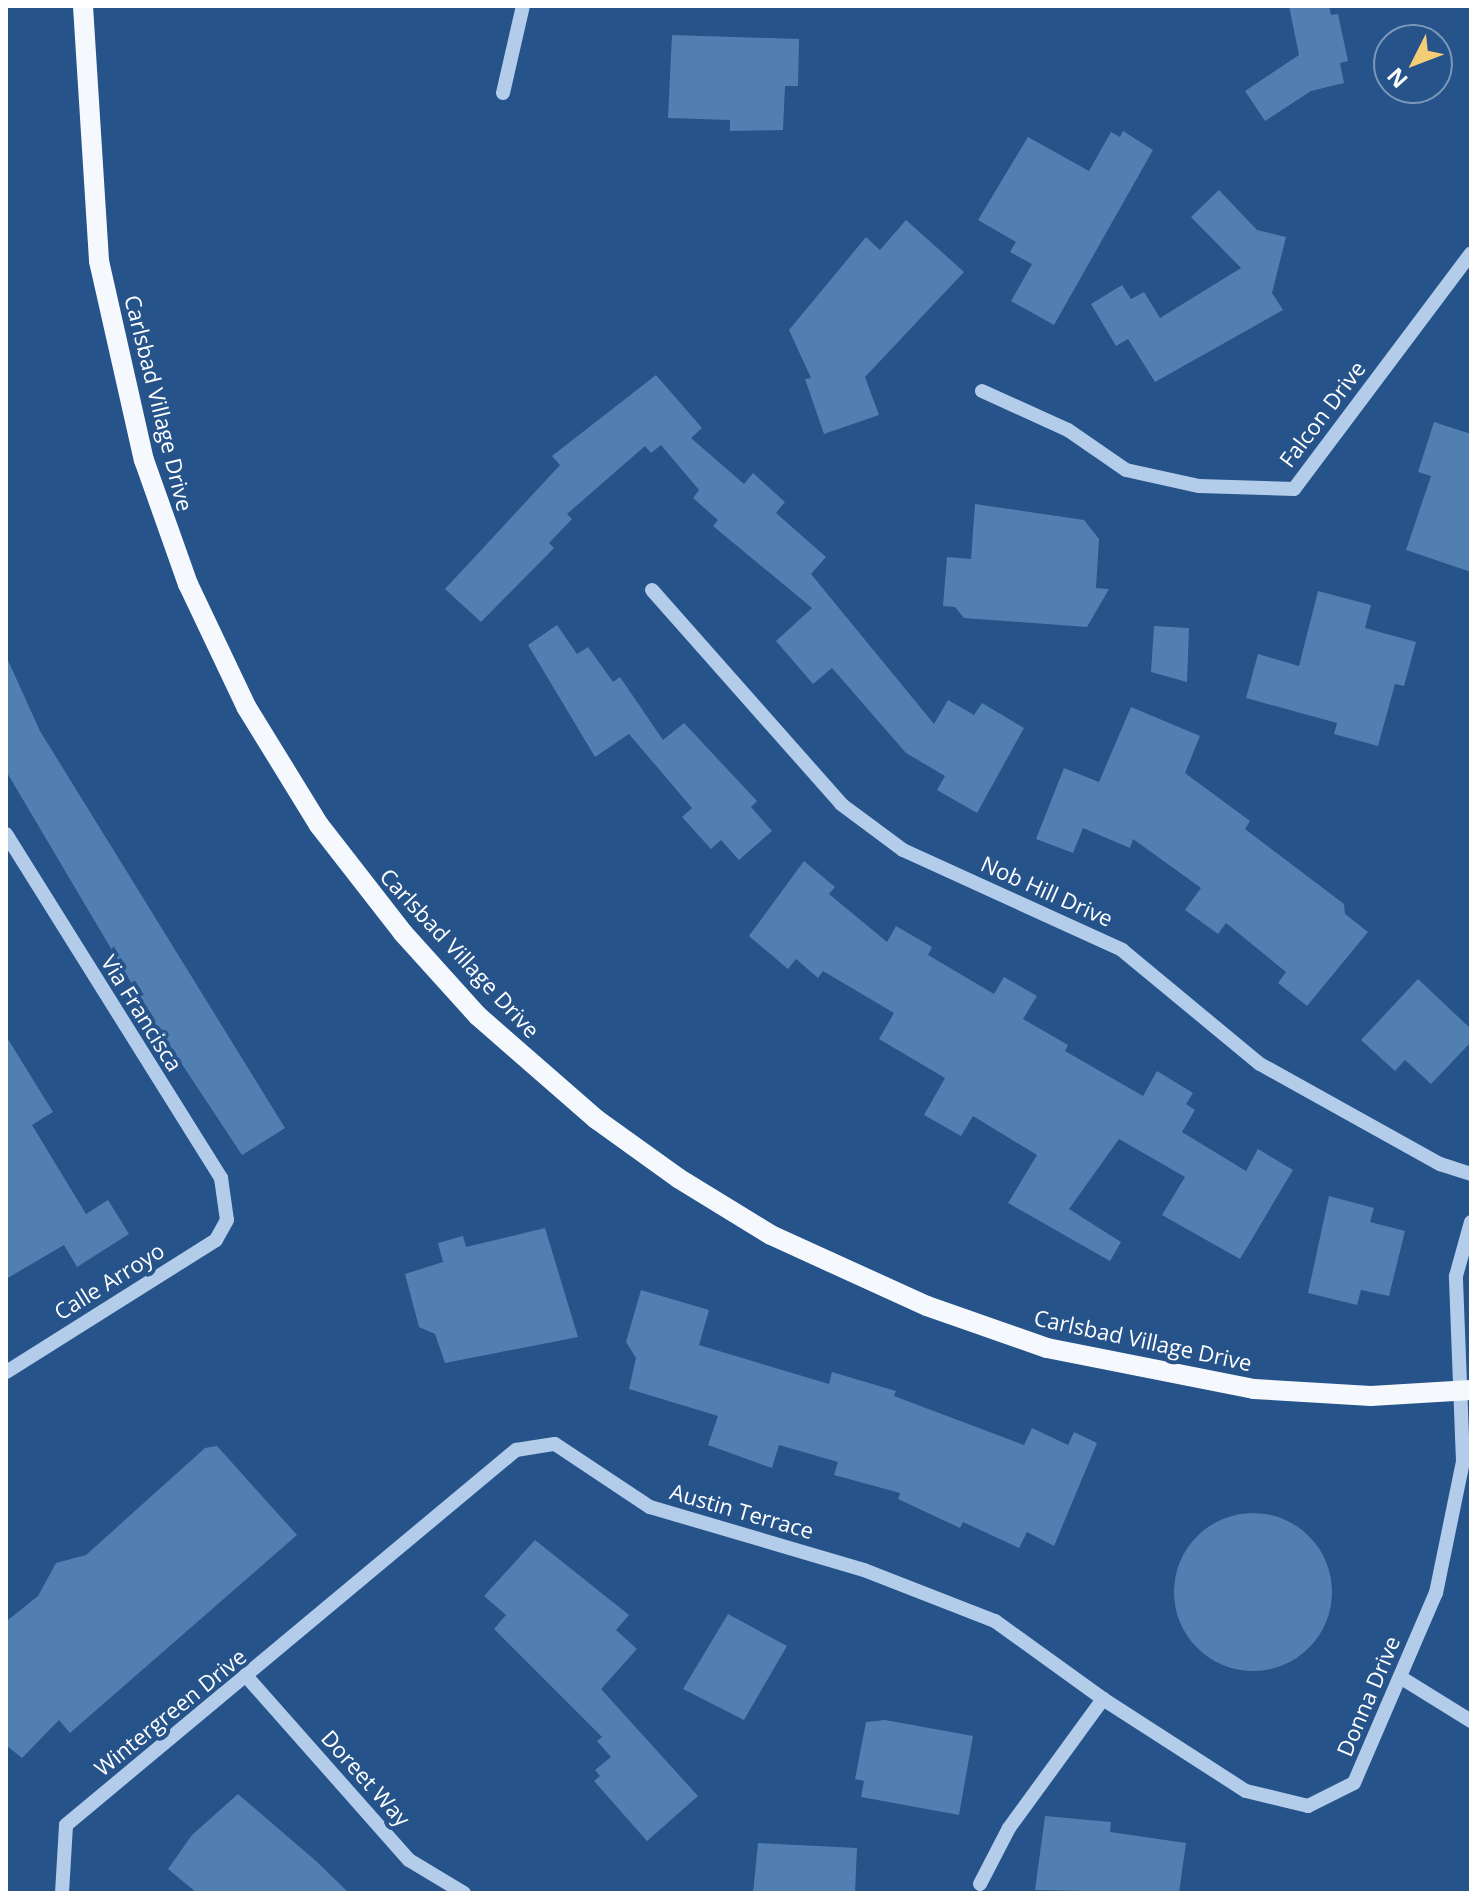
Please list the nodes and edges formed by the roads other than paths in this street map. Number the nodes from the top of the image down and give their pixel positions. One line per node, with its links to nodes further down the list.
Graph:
1 (83, 6): 12 (main road, Carlsbad Village Drive)
2 (523, 6): 3 (street)
3 (503, 93)
4 (1471, 253): 5 (street, Falcon Drive)
5 (982, 391)
6 (652, 590): 8 (street, Nob Hill Drive)
7 (6, 834): 9 (street, Via Francisca)
8 (1471, 1174)
9 (227, 1220): 11 (street, Calle Arroyo)
10 (1471, 1222): 12 (street, Donna Drive)
11 (6, 1372)
12 (1465, 1390): 15 (street, Donna Drive)
13 (354, 1589): 14 (street, Wintergreen Drive); 16 (street, Austin Terrace)
14 (247, 1677): 19 (street, Wintergreen Drive); 20 (street, Doreet Way)
15 (1400, 1677): 16 (street, Donna Drive); 17 (street)
16 (1103, 1699): 18 (street)
17 (1471, 1721)
18 (980, 1884)
19 (62, 1893)
20 (464, 1893)

